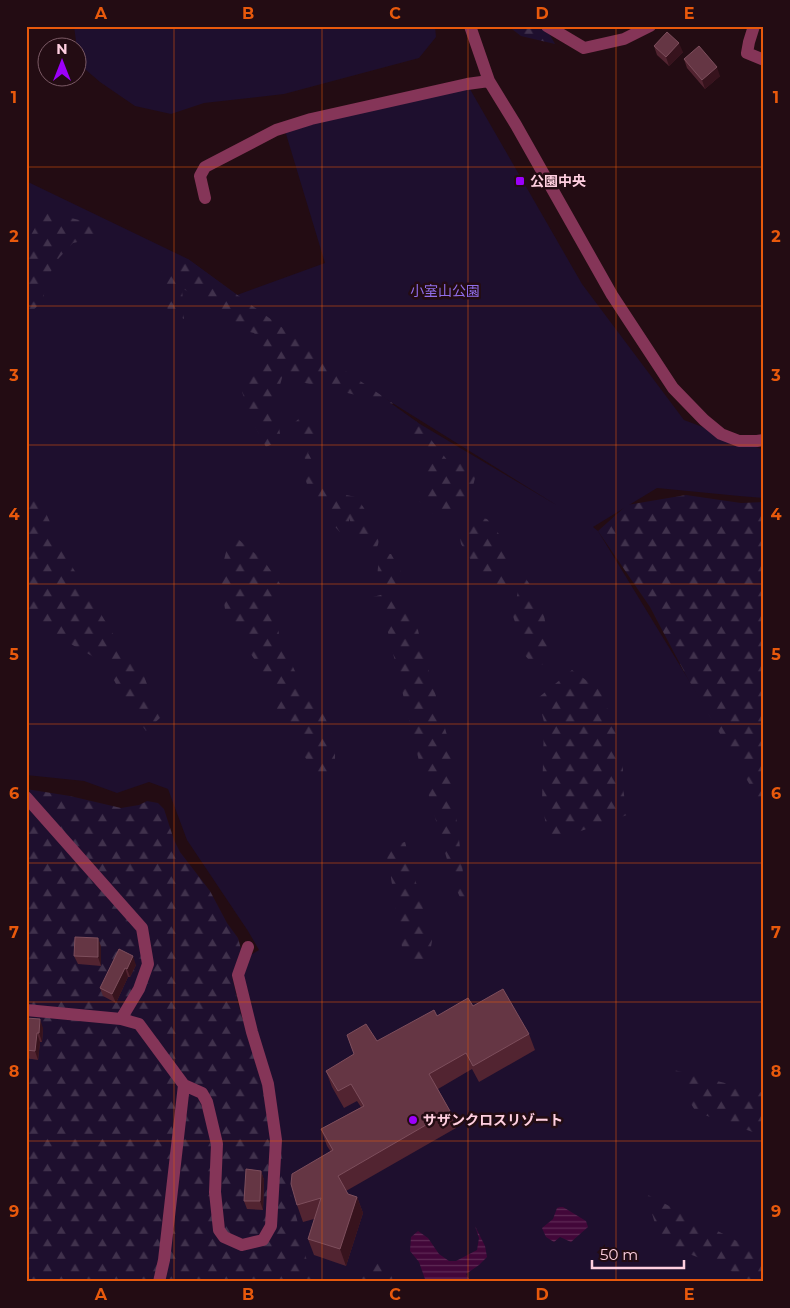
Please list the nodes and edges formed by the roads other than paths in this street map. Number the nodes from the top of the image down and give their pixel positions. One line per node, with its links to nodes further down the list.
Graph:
1 (470, 26): 6 (street)
2 (547, 26): 3 (street)
3 (650, 26)
4 (754, 26): 5 (street)
5 (764, 60)
6 (489, 81): 7 (street); 8 (street)
7 (205, 198)
8 (764, 440)
9 (26, 797): 12 (street)
10 (248, 947): 13 (street)
11 (26, 1010): 12 (street)
12 (121, 1019): 13 (street)
13 (184, 1085): 14 (street)
14 (159, 1282)

